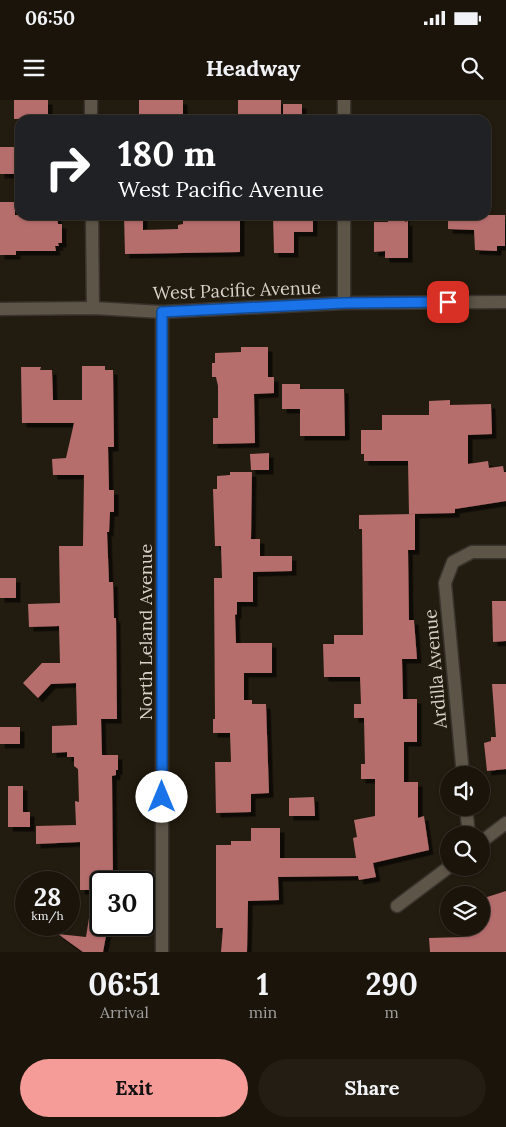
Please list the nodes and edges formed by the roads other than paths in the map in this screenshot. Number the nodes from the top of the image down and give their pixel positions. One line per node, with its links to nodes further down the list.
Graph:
1 (91, 100): 3 (street)
2 (344, 100): 4 (street)
3 (91, 115)
4 (344, 115)
5 (92, 220): 9 (street)
6 (344, 220): 8 (street)
7 (506, 302): 8 (street, West Pacific Avenue)
8 (344, 303): 11 (street, West Pacific Avenue)
9 (93, 308): 10 (street, West Pacific Avenue); 11 (street, West Pacific Avenue)
10 (0, 309)
11 (162, 312): 18 (street, North Leland Avenue)
12 (506, 552): 13 (street, Ardilla Avenue)
13 (462, 766)
14 (506, 823): 15 (street)
15 (490, 835)
16 (440, 873): 17 (street)
17 (397, 906)
18 (162, 952)

